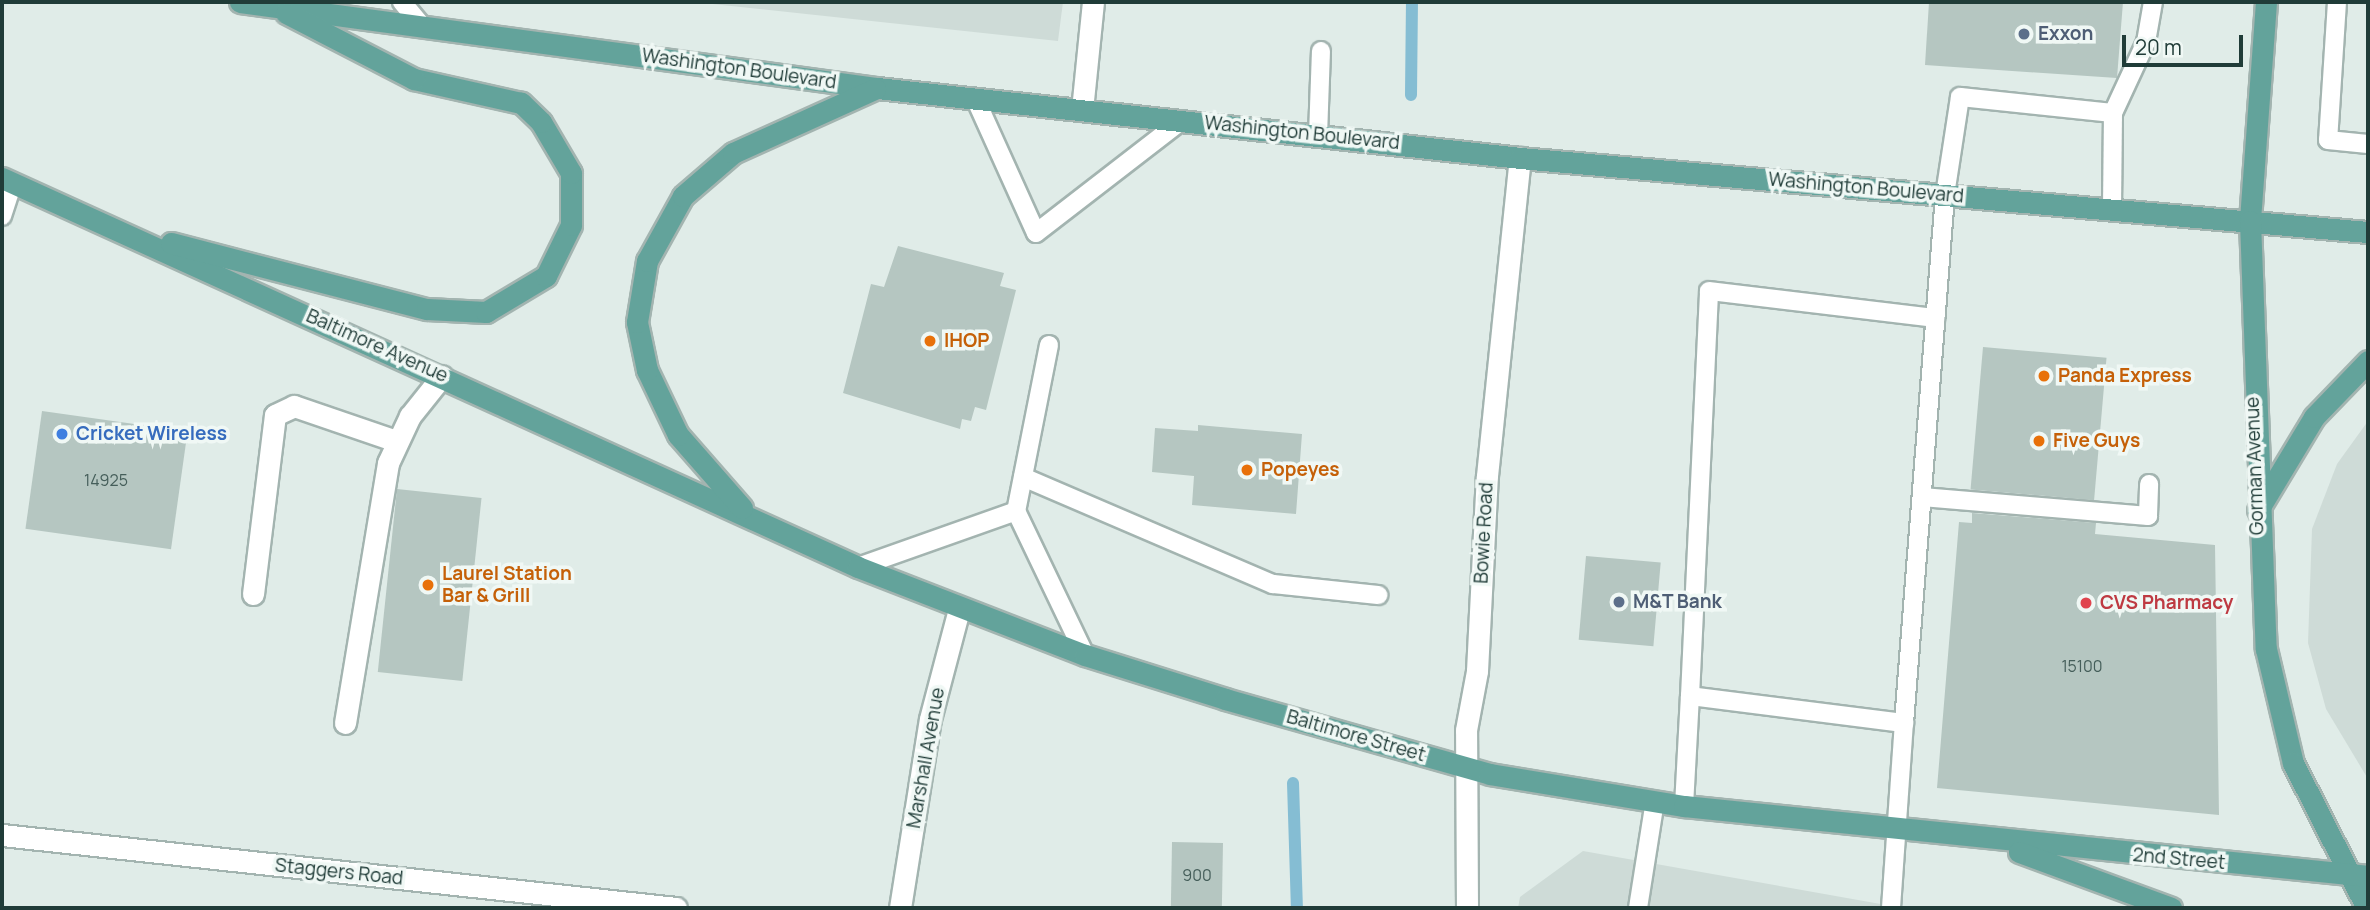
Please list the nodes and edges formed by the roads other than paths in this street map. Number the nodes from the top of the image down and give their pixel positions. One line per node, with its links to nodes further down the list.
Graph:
1 (240, 2): 7 (main road, Washington Boulevard)
2 (402, 2): 8 (lane)
3 (1093, 2): 12 (street)
4 (2153, 2): 13 (lane)
5 (2266, 2): 22 (main road, Gorman Avenue)
6 (2337, 2): 16 (lane)
7 (272, 6): 8 (main road, Washington Boulevard); 23 (main road)
8 (421, 25): 10 (main road, Washington Boulevard)
9 (1321, 51): 15 (lane)
10 (877, 88): 11 (main road, Washington Boulevard); 35 (main road)
11 (975, 98): 12 (main road, Washington Boulevard); 14 (lane)
12 (1082, 110): 14 (main road, Washington Boulevard)
13 (2113, 113): 19 (lane); 20 (lane)
14 (1181, 121): 15 (main road, Washington Boulevard)
15 (1318, 136): 17 (main road, Washington Boulevard)
16 (2368, 144)
17 (1520, 158): 19 (main road, Washington Boulevard); 44 (street, Bowie Road)
18 (6, 178): 21 (lane); 23 (main road, Baltimore Avenue)
19 (1944, 195): 20 (main road, Washington Boulevard); 25 (lane)
20 (2112, 209): 22 (main road, Washington Boulevard)
21 (2, 215)
22 (2250, 221): 24 (main road, Washington Boulevard); 34 (main road, Gorman Avenue)
23 (114, 228): 28 (main road, Baltimore Avenue)
24 (2368, 232)
25 (1935, 318): 32 (lane); 41 (lane)
26 (1049, 345): 30 (lane)
27 (2368, 361): 34 (main road)
28 (442, 376): 29 (street); 35 (main road, Baltimore Avenue)
29 (396, 441): 37 (street); 42 (street)
30 (1023, 477): 33 (lane); 38 (lane)
31 (2149, 484): 32 (lane)
32 (1922, 497): 43 (lane)
33 (1016, 511): 36 (lane); 40 (lane)
34 (2257, 511): 50 (main road, Gorman Avenue)
35 (750, 517): 36 (main road, Baltimore Street)
36 (858, 567): 39 (main road, Baltimore Street)
37 (253, 594)
38 (1378, 595)
39 (959, 609): 40 (main road, Baltimore Street); 53 (street, Marshall Avenue)
40 (1085, 655): 44 (main road, Baltimore Street)
41 (1690, 696): 43 (lane); 46 (lane)
42 (345, 723)
43 (1904, 723): 47 (lane)
44 (1466, 768): 45 (main road, Baltimore Street); 54 (street, Bowie Road)
45 (1655, 802): 46 (main road, Baltimore Street); 55 (lane)
46 (1684, 806): 47 (main road, Baltimore Street)
47 (1899, 831): 49 (main road, Baltimore Street); 56 (lane)
48 (2, 835): 52 (street, Staggers Road)
49 (1991, 841): 50 (main road, 2nd Street); 57 (main road)
50 (2345, 874): 51 (main road, 2nd Street); 58 (main road, Gorman Avenue)
51 (2368, 876)
52 (676, 908)
53 (901, 908)
54 (1467, 908)
55 (1638, 908)
56 (1891, 908)
57 (2171, 908)
58 (2367, 908)

